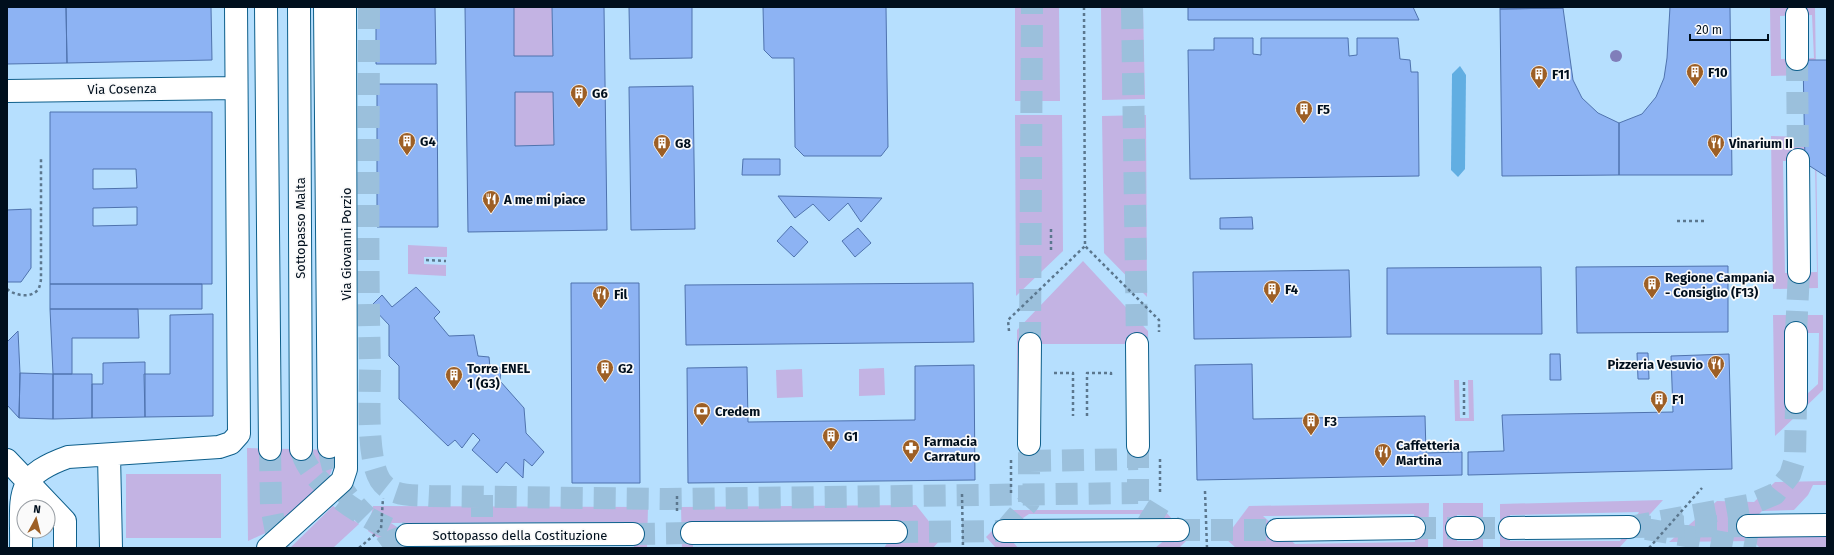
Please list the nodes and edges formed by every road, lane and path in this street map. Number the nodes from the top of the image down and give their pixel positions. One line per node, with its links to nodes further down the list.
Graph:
1 (236, 7): 9 (street)
2 (266, 7): 35 (street)
3 (299, 7): 36 (street, Sottopasso Malta)
4 (325, 7): 34 (street)
5 (345, 7): 61 (street, Via Giovanni Porzio)
6 (1084, 7): 22 (path)
7 (1797, 15): 8 (street)
8 (1797, 59)
9 (236, 88): 10 (street, Via Cosenza); 38 (street)
10 (7, 91)
11 (41, 157): 20 (path)
12 (1798, 160): 19 (street)
13 (1677, 221): 14 (path)
14 (1704, 221)
15 (1051, 228): 16 (path)
16 (1051, 250)
17 (426, 260): 18 (path)
18 (446, 261)
19 (1799, 272)
20 (7, 289)
21 (1796, 332): 28 (street)
22 (1159, 336)
23 (1030, 344): 32 (street)
24 (1137, 344): 33 (street)
25 (1052, 373): 29 (path)
26 (1111, 373): 30 (path)
27 (1464, 382): 31 (path)
28 (1796, 402)
29 (1073, 416)
30 (1087, 416)
31 (1464, 416)
32 (1030, 444)
33 (1138, 446)
34 (329, 447)
35 (270, 449)
36 (301, 450)
37 (1160, 453): 43 (path)
38 (109, 455): 40 (street); 60 (street)
39 (7, 460): 40 (street)
40 (28, 482): 58 (street); 59 (street)
41 (1702, 488): 65 (path)
42 (1205, 491): 64 (path)
43 (1160, 492)
44 (962, 494): 63 (path)
45 (383, 498): 62 (path)
46 (1827, 525): 47 (street)
47 (1748, 526)
48 (1629, 527): 50 (street)
49 (1414, 528): 52 (street)
50 (1510, 528)
51 (1178, 530): 53 (street)
52 (1277, 530)
53 (1004, 531)
54 (896, 532): 55 (street)
55 (692, 533)
56 (633, 534): 57 (street, Sottopasso della Costituzione)
57 (407, 535)
58 (21, 548)
59 (65, 548)
60 (111, 548)
61 (268, 548)
62 (359, 548)
63 (963, 548)
64 (1207, 548)
65 (1649, 548)

